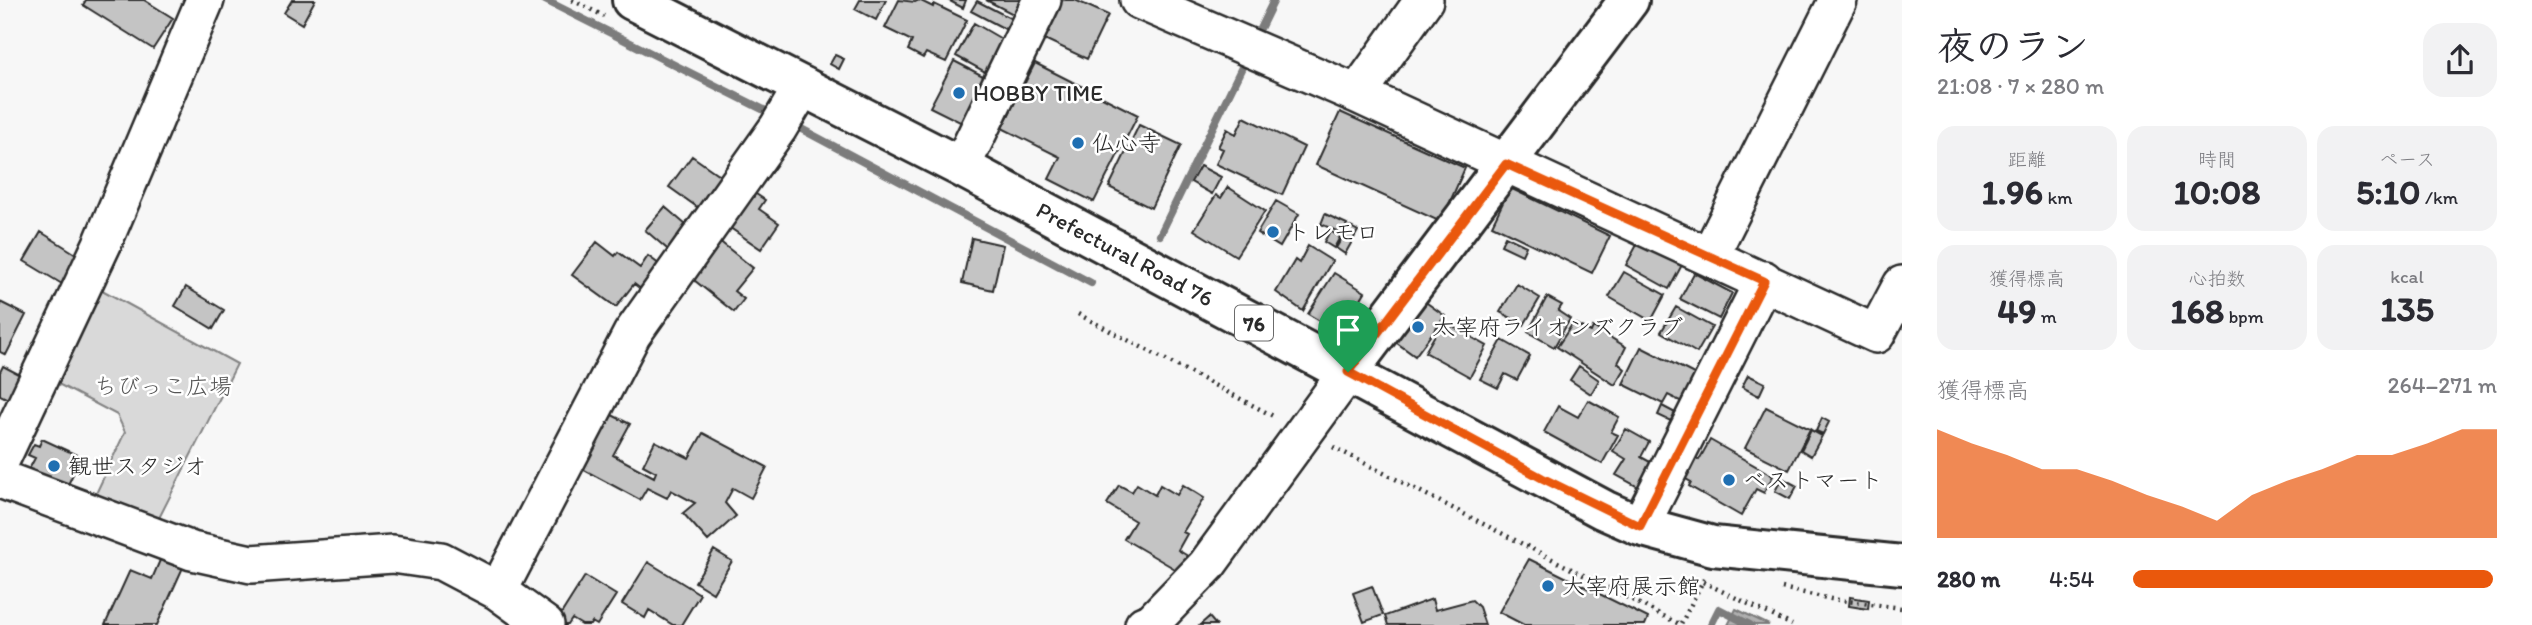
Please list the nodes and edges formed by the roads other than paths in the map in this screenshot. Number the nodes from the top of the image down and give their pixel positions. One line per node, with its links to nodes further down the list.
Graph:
1 (205, 0): 16 (street)
2 (632, 0): 9 (main road, Prefectural Road 76 / 76)
3 (1042, 0): 11 (street)
4 (1139, 0): 8 (street)
5 (1424, 0): 8 (street)
6 (1629, 0): 10 (main road)
7 (1838, 0): 12 (street)
8 (1357, 94): 10 (street)
9 (789, 109): 11 (main road, Prefectural Road 76 / 76); 20 (street)
10 (1506, 164): 12 (street); 15 (main road)
11 (961, 167): 15 (main road, Prefectural Road 76 / 76)
12 (1710, 255): 13 (street)
13 (1764, 281): 14 (street); 18 (street)
14 (1902, 285)
15 (1348, 372): 18 (main road, Prefectural Road 76 / 76); 22 (street)
16 (0, 461)
17 (0, 479): 20 (street)
18 (1640, 526): 19 (main road, Prefectural Road 76 / 76)
19 (1902, 565)
20 (498, 591): 21 (street)
21 (545, 625)
22 (1144, 625)

